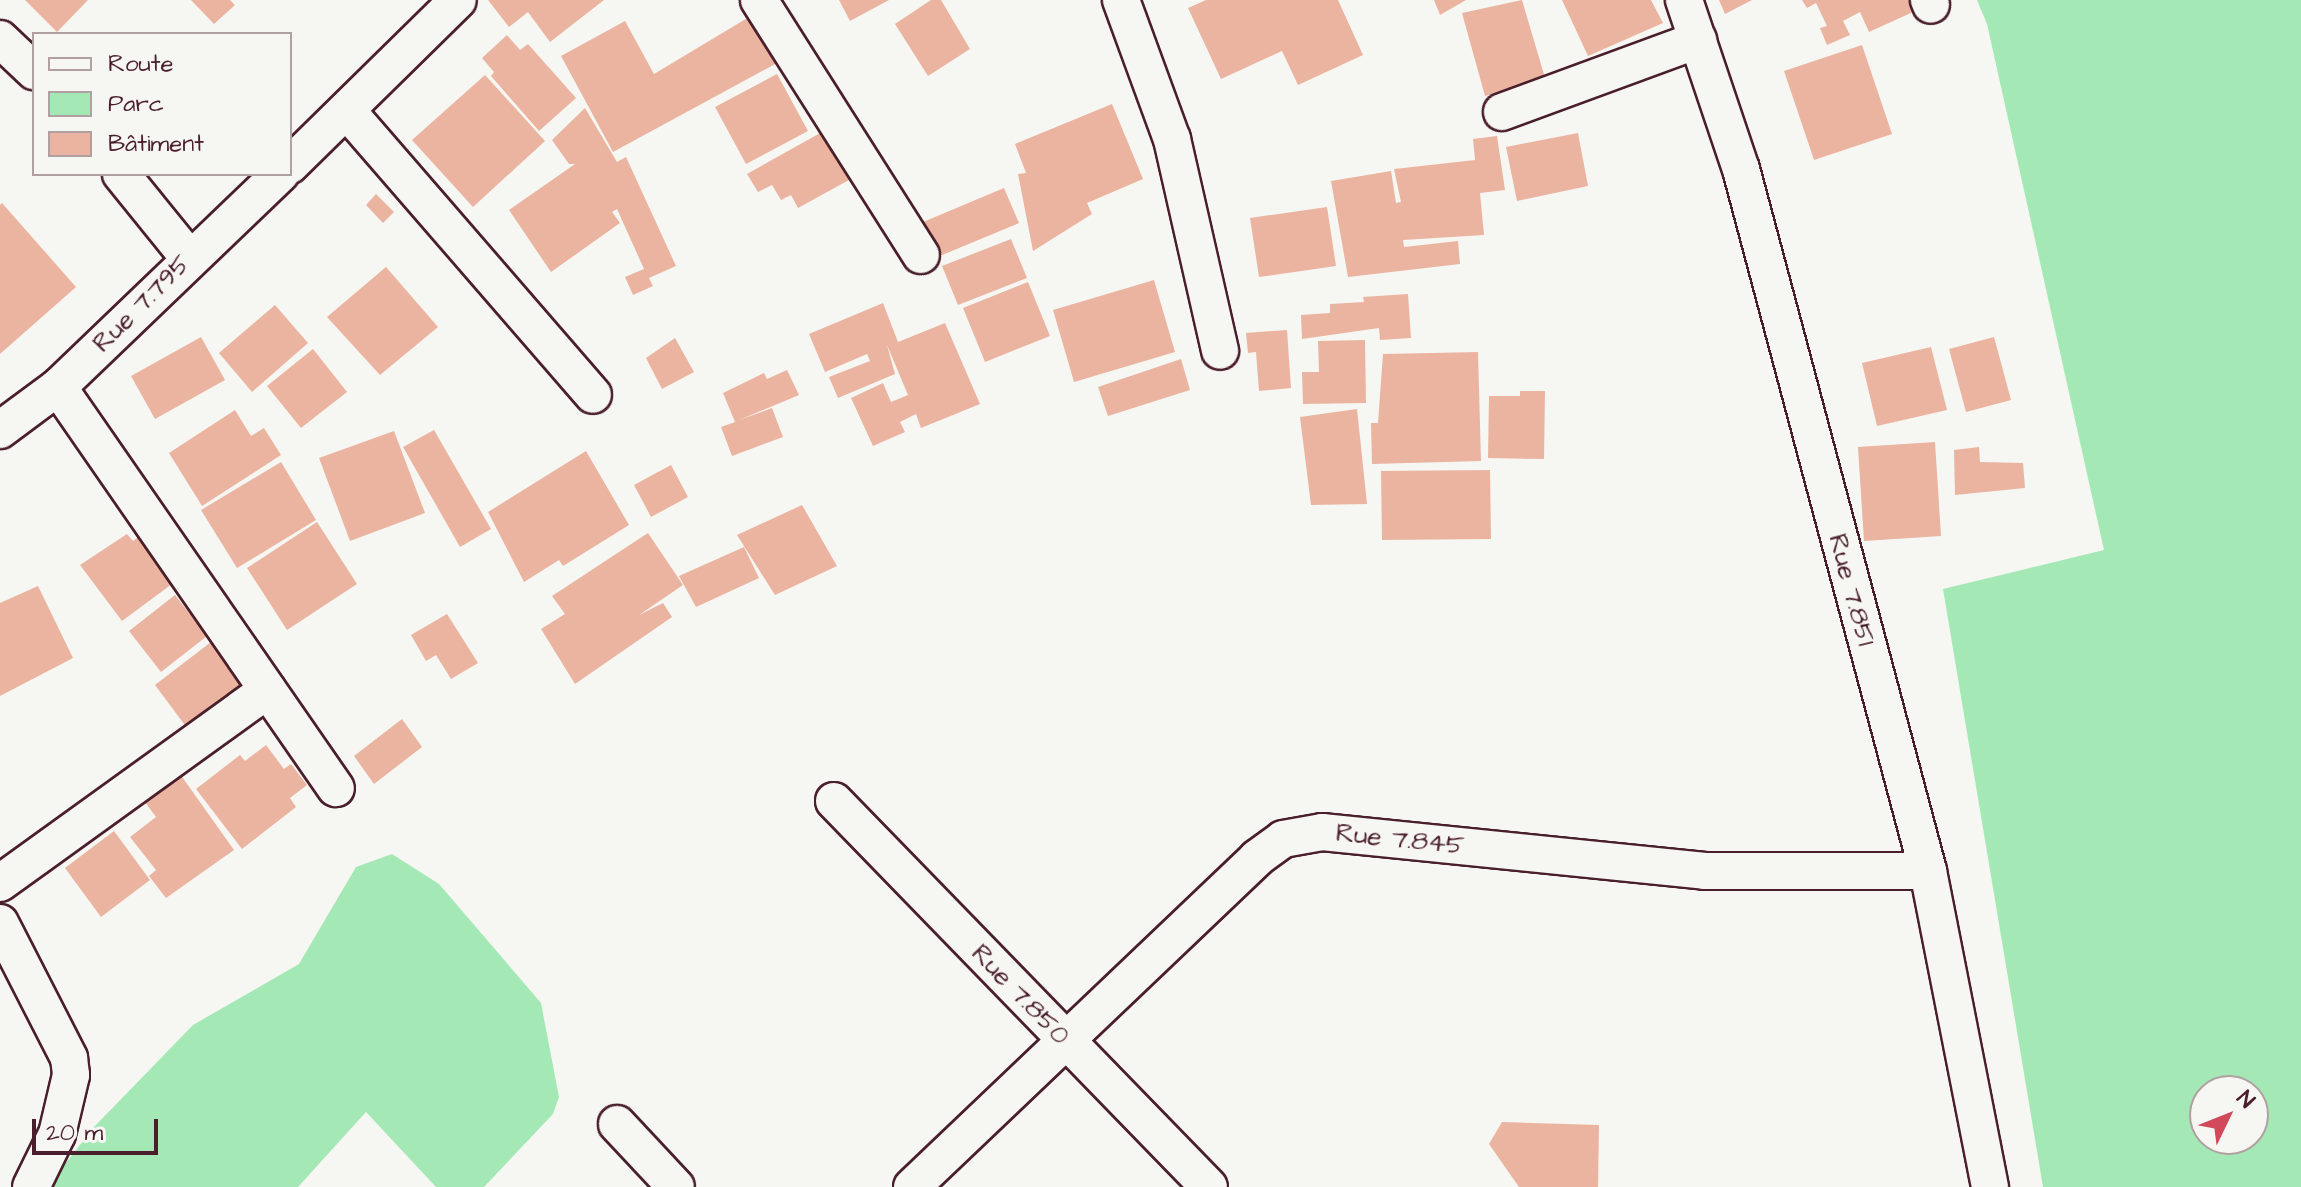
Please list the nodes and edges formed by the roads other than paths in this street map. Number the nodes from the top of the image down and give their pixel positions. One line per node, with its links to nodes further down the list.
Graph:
1 (458, 0): 8 (street)
2 (759, 0): 13 (street)
3 (1121, 0): 15 (street)
4 (1684, 0): 6 (street, Rue 7.851)
5 (0, 39): 7 (street)
6 (1698, 40): 9 (street); 22 (street, Rue 7.851)
7 (32, 69)
8 (348, 112): 10 (street); 17 (street)
9 (1502, 112)
10 (292, 163)
11 (123, 176): 14 (street)
12 (278, 176): 14 (street, Rue 7.795)
13 (921, 255)
14 (189, 258): 16 (street, Rue 7.795)
15 (1220, 351)
16 (58, 387): 18 (street, Rue 7.795); 19 (street)
17 (593, 395)
18 (0, 430)
19 (268, 690): 20 (street); 23 (street)
20 (336, 788)
21 (834, 801): 25 (street, Rue 7.850)
22 (1928, 871): 25 (street, Rue 7.845); 31 (street, Rue 7.851)
23 (0, 883)
24 (0, 923): 27 (street)
25 (1065, 1042): 29 (street, Rue 7.845); 30 (street, Rue 7.850)
26 (617, 1124): 28 (street)
27 (31, 1187)
28 (676, 1187)
29 (912, 1187)
30 (1209, 1187)
31 (1990, 1187)

